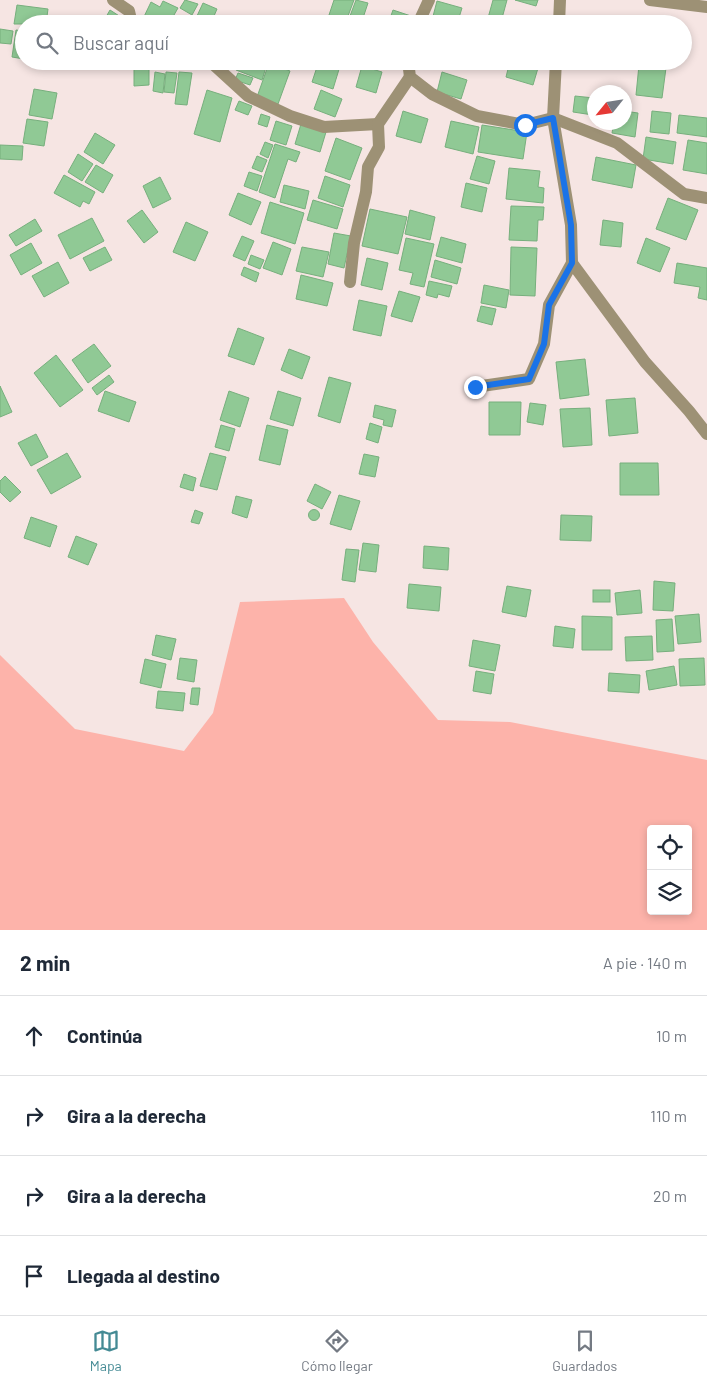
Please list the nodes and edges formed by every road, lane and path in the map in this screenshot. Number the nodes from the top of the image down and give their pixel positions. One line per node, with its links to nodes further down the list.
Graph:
1 (113, 0): 6 (street)
2 (429, 0): 7 (street)
3 (560, 0): 8 (street)
4 (650, 0): 5 (street)
5 (707, 7)
6 (130, 15)
7 (422, 15)
8 (559, 15)
9 (220, 70): 14 (street)
10 (409, 70): 12 (street)
11 (556, 70): 13 (street)
12 (410, 77): 13 (street); 14 (street)
13 (553, 118): 15 (street); 16 (street)
14 (378, 124): 17 (street)
15 (707, 198)
16 (572, 263): 18 (street); 19 (street)
17 (350, 282)
18 (475, 387)
19 (707, 434)

